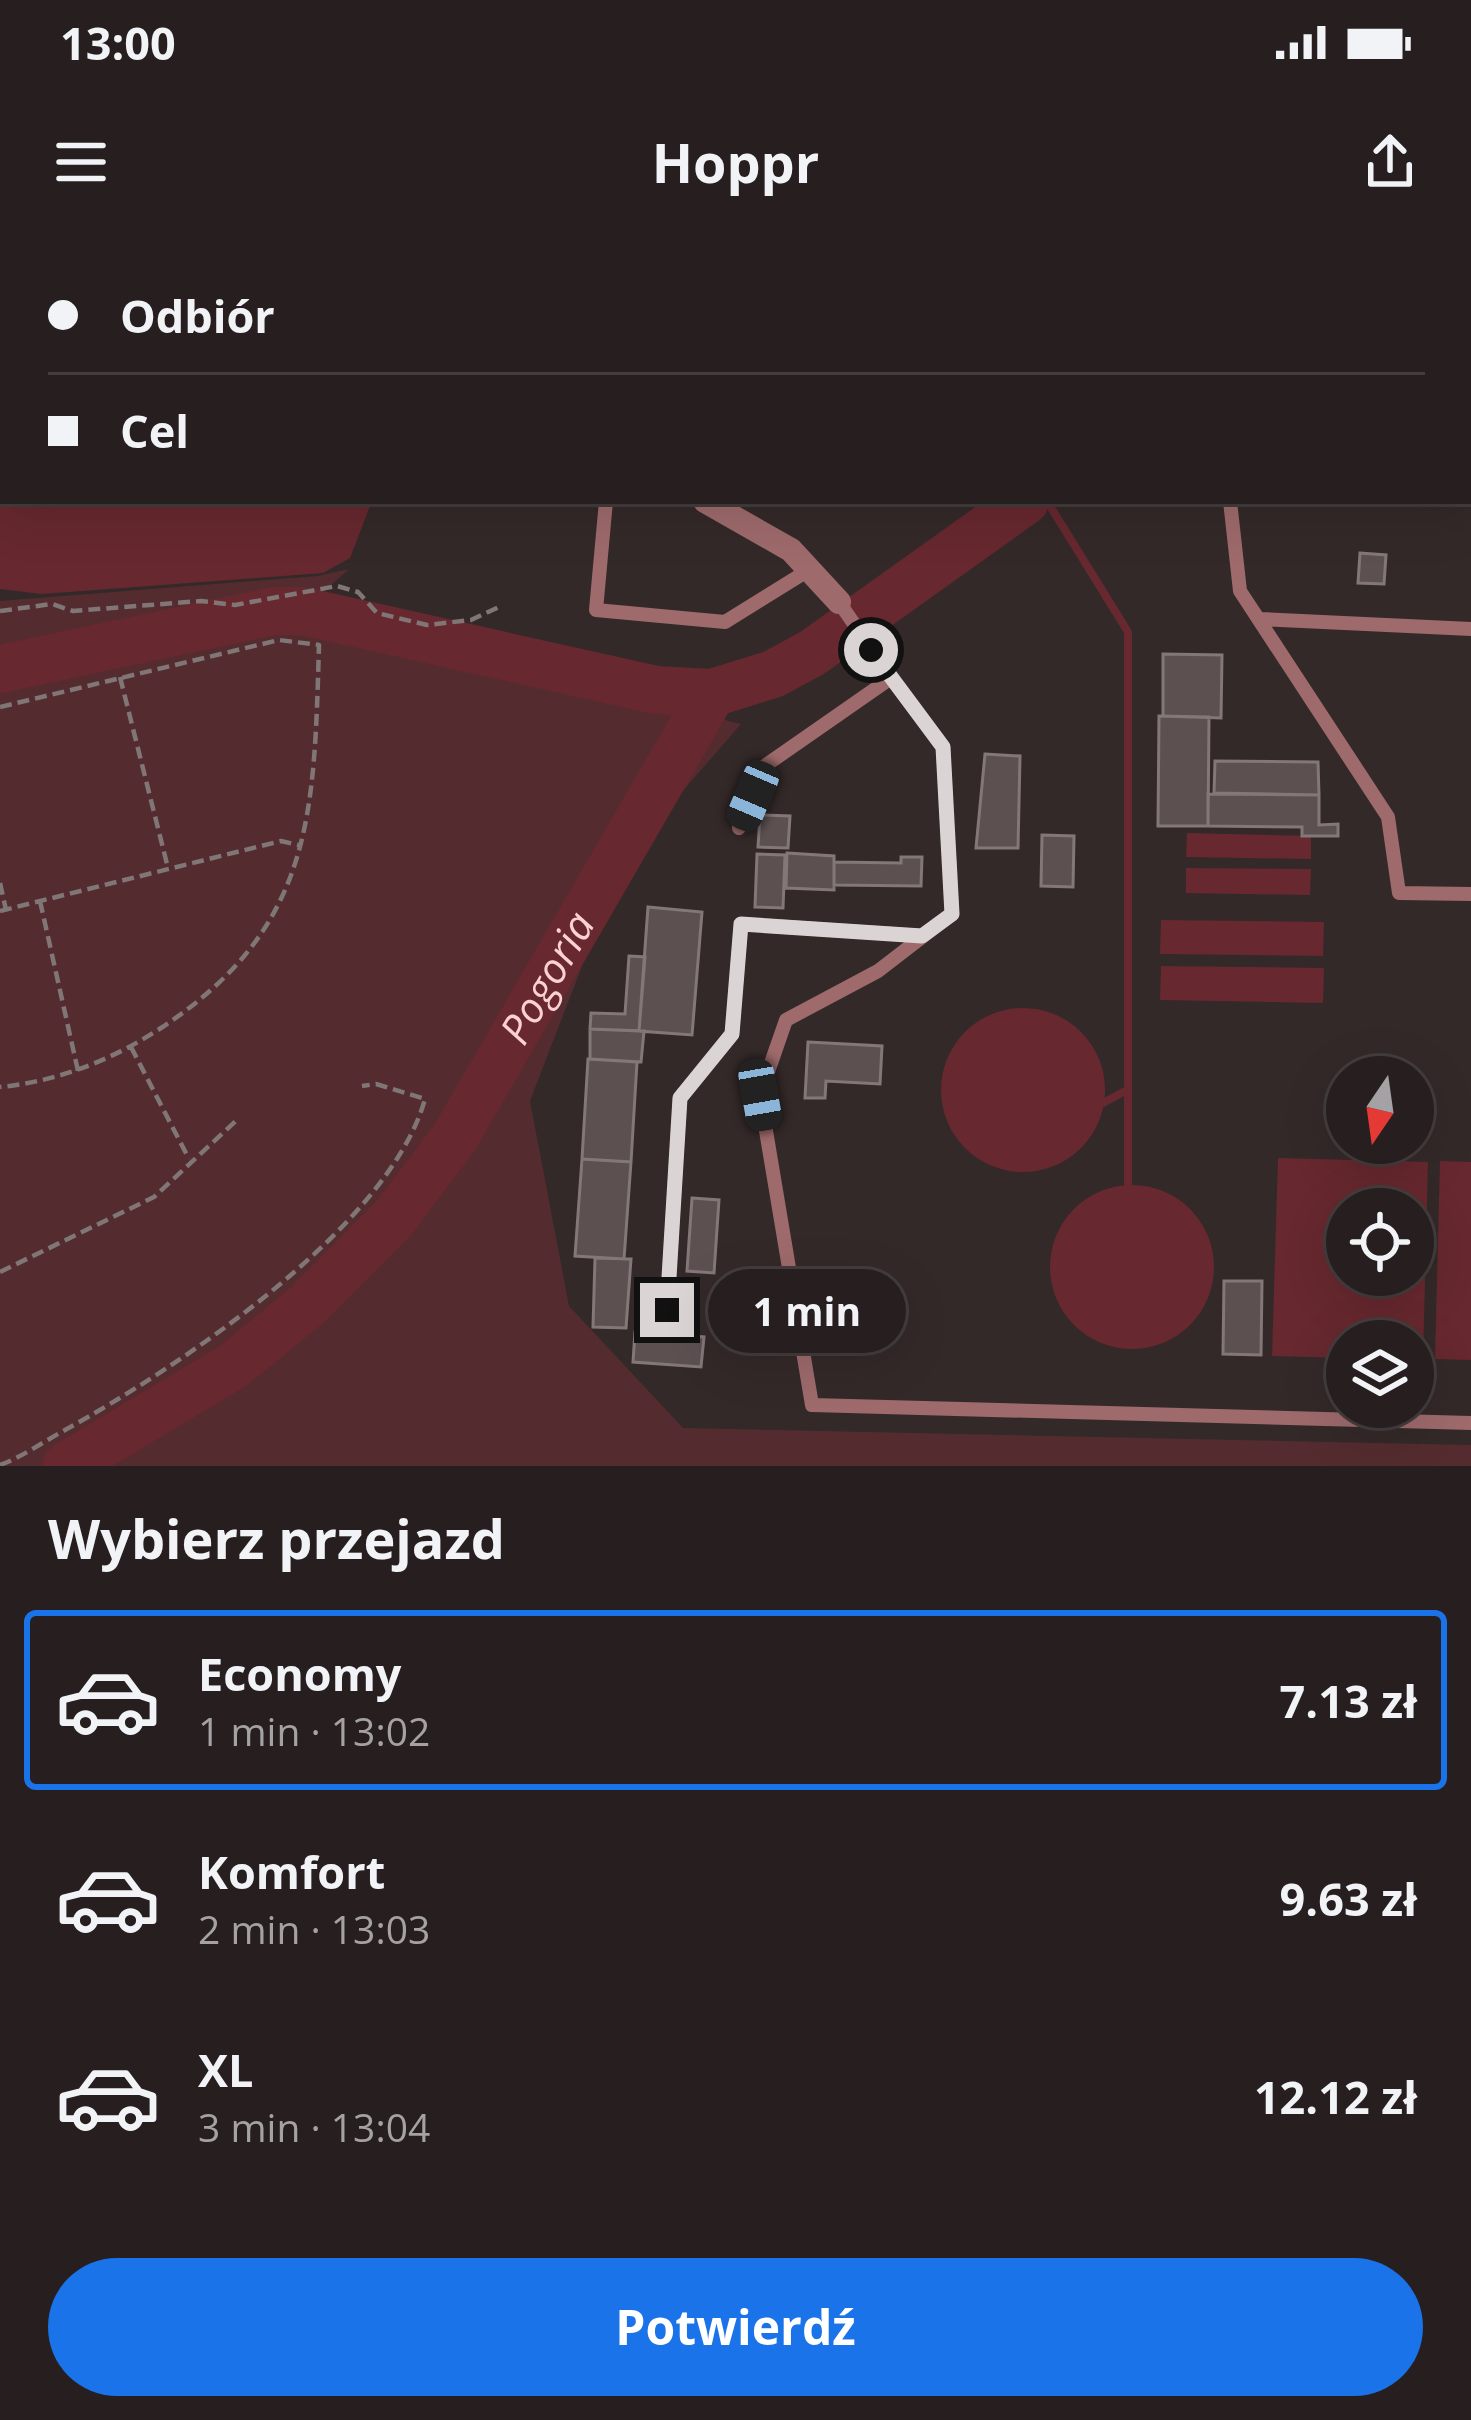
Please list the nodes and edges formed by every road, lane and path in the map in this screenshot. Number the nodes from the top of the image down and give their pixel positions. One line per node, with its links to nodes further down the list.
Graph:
1 (606, 504): 4 (lane)
2 (710, 504): 4 (street)
3 (1230, 504): 8 (lane)
4 (812, 568): 5 (street)
5 (838, 602): 11 (lane)
6 (501, 606): 7 (path)
7 (0, 611)
8 (1261, 619): 9 (lane); 17 (lane)
9 (1471, 629)
10 (120, 677): 12 (path); 14 (path); 15 (path)
11 (891, 678): 13 (lane); 20 (lane)
12 (0, 706)
13 (740, 828)
14 (302, 846): 15 (path); 21 (path)
15 (168, 868): 18 (path)
16 (0, 883): 19 (path)
17 (1471, 894)
18 (40, 902): 19 (path); 22 (path)
19 (3, 910)
20 (922, 936): 28 (lane); 29 (lane)
21 (131, 1047): 22 (path); 26 (path)
22 (78, 1071): 24 (path)
23 (362, 1086): 30 (path)
24 (0, 1087)
25 (238, 1118): 26 (path)
26 (189, 1159): 27 (path)
27 (0, 1272)
28 (667, 1310)
29 (1471, 1423)
30 (0, 1465)

